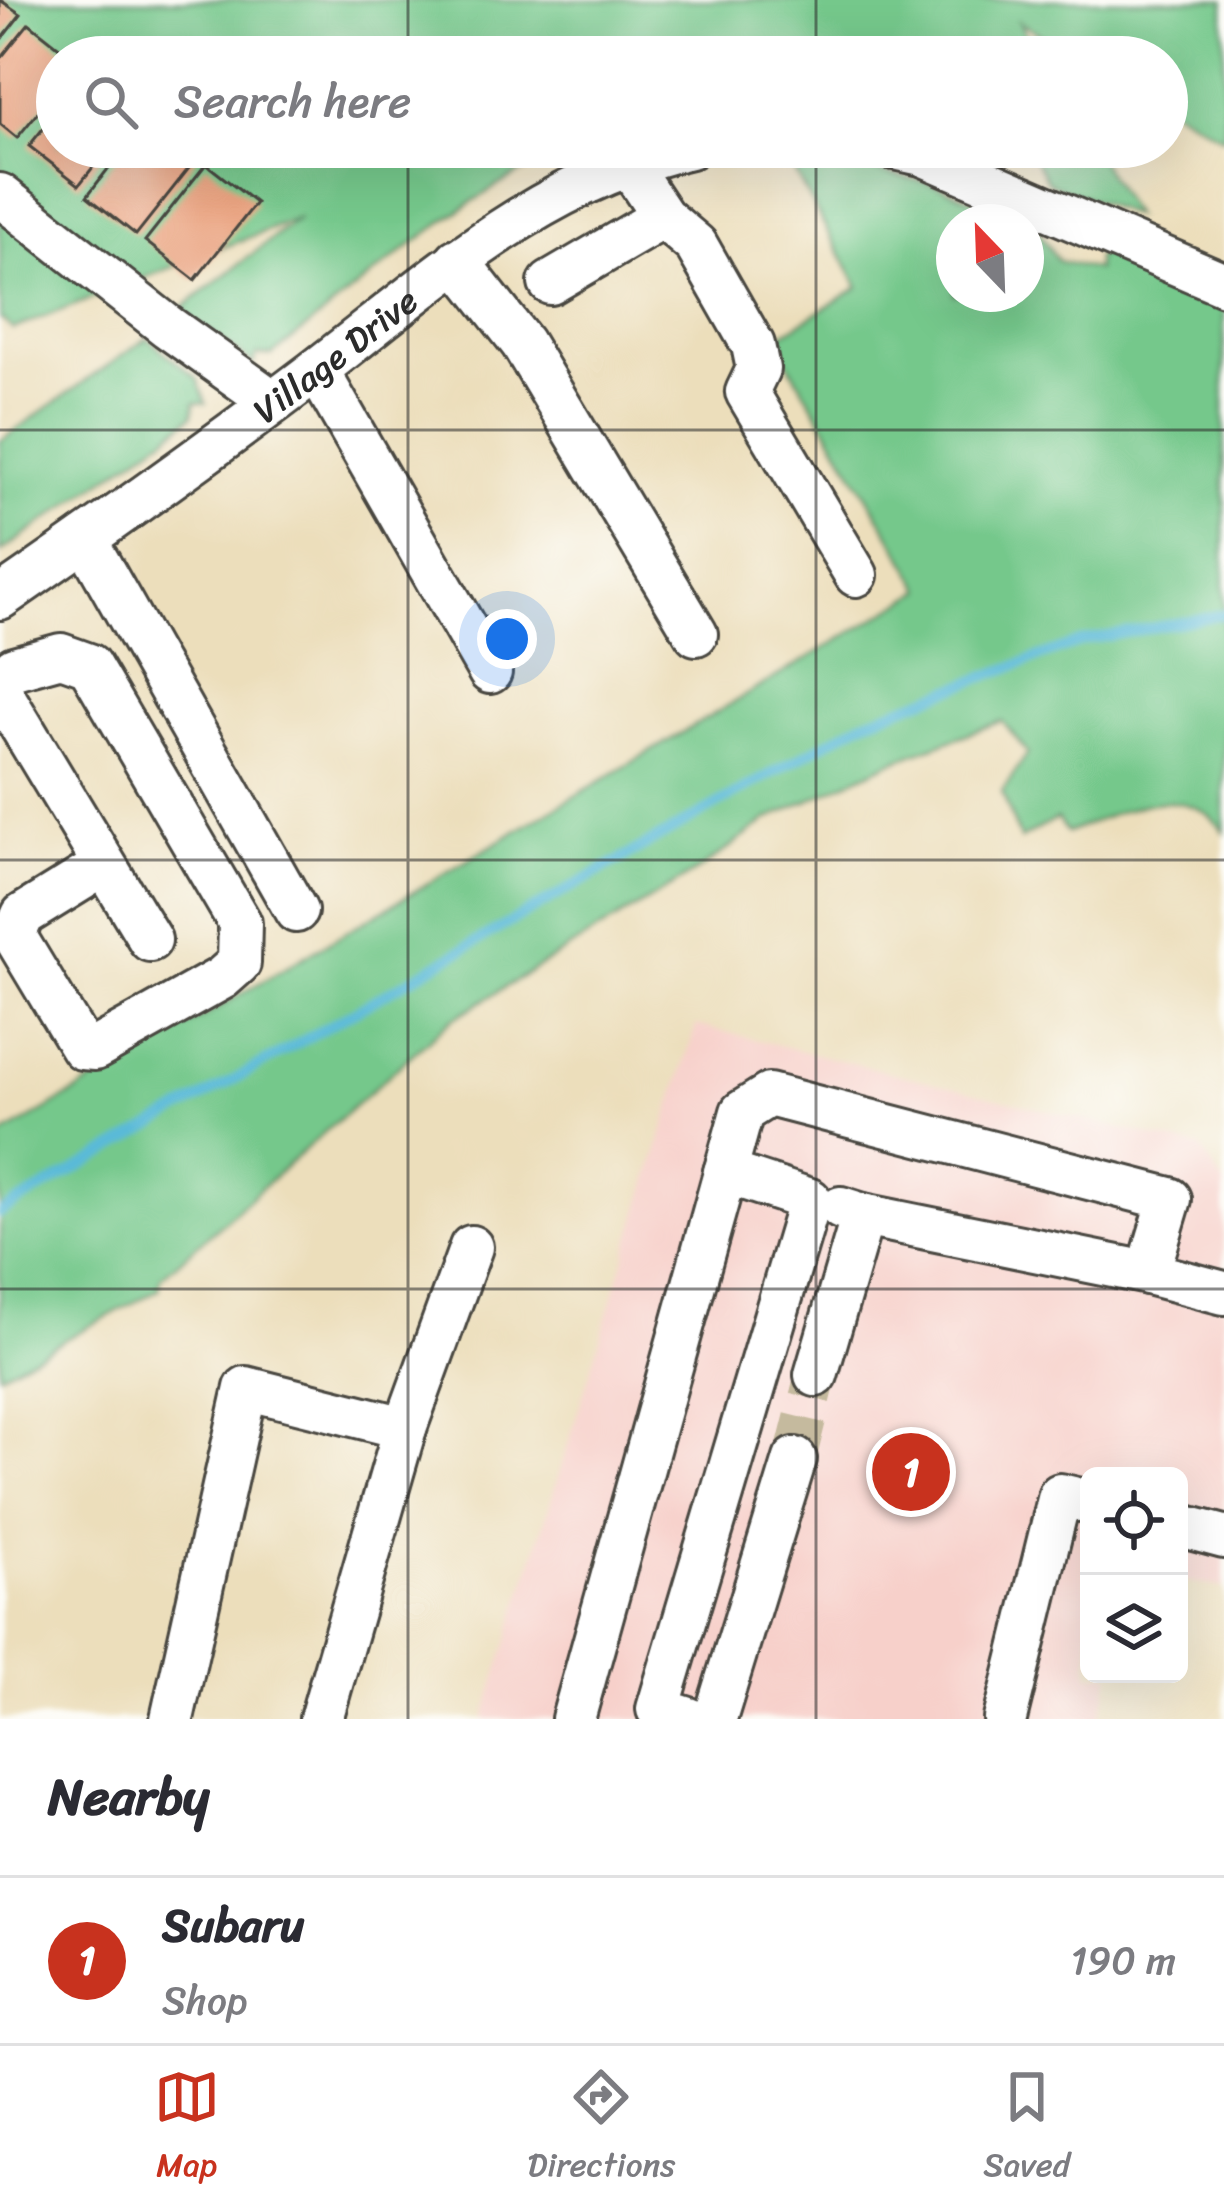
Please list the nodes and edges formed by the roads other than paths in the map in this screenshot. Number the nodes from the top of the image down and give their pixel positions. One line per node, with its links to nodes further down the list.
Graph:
1 (620, 168): 6 (street, Village Drive)
2 (631, 168): 5 (street)
3 (955, 168): 8 (street)
4 (4, 205): 10 (street)
5 (663, 217): 7 (street); 12 (street)
6 (458, 260): 9 (street, Village Drive); 14 (street)
7 (550, 283)
8 (1224, 284)
9 (317, 370): 10 (street, Village Drive); 16 (street)
10 (273, 402): 11 (street, Village Drive)
11 (85, 539): 13 (street, Village Drive); 18 (street)
12 (856, 575)
13 (0, 598)
14 (696, 634)
15 (4, 670): 17 (street); 17 (street)
16 (490, 673)
17 (104, 865): 19 (street)
18 (296, 911)
19 (150, 940)
20 (725, 1172): 21 (street); 24 (street); 34 (street)
21 (810, 1200): 22 (street); 35 (street)
22 (863, 1215): 24 (street); 26 (street)
23 (471, 1247): 27 (street)
24 (1148, 1273): 25 (street)
25 (1224, 1293)
26 (815, 1374)
27 (405, 1428): 32 (street); 33 (street)
28 (793, 1456): 36 (street)
29 (1080, 1500): 37 (street)
30 (1188, 1527): 31 (street)
31 (1224, 1537)
32 (172, 1719)
33 (321, 1719)
34 (573, 1719)
35 (688, 1719)
36 (715, 1719)
37 (1004, 1719)

